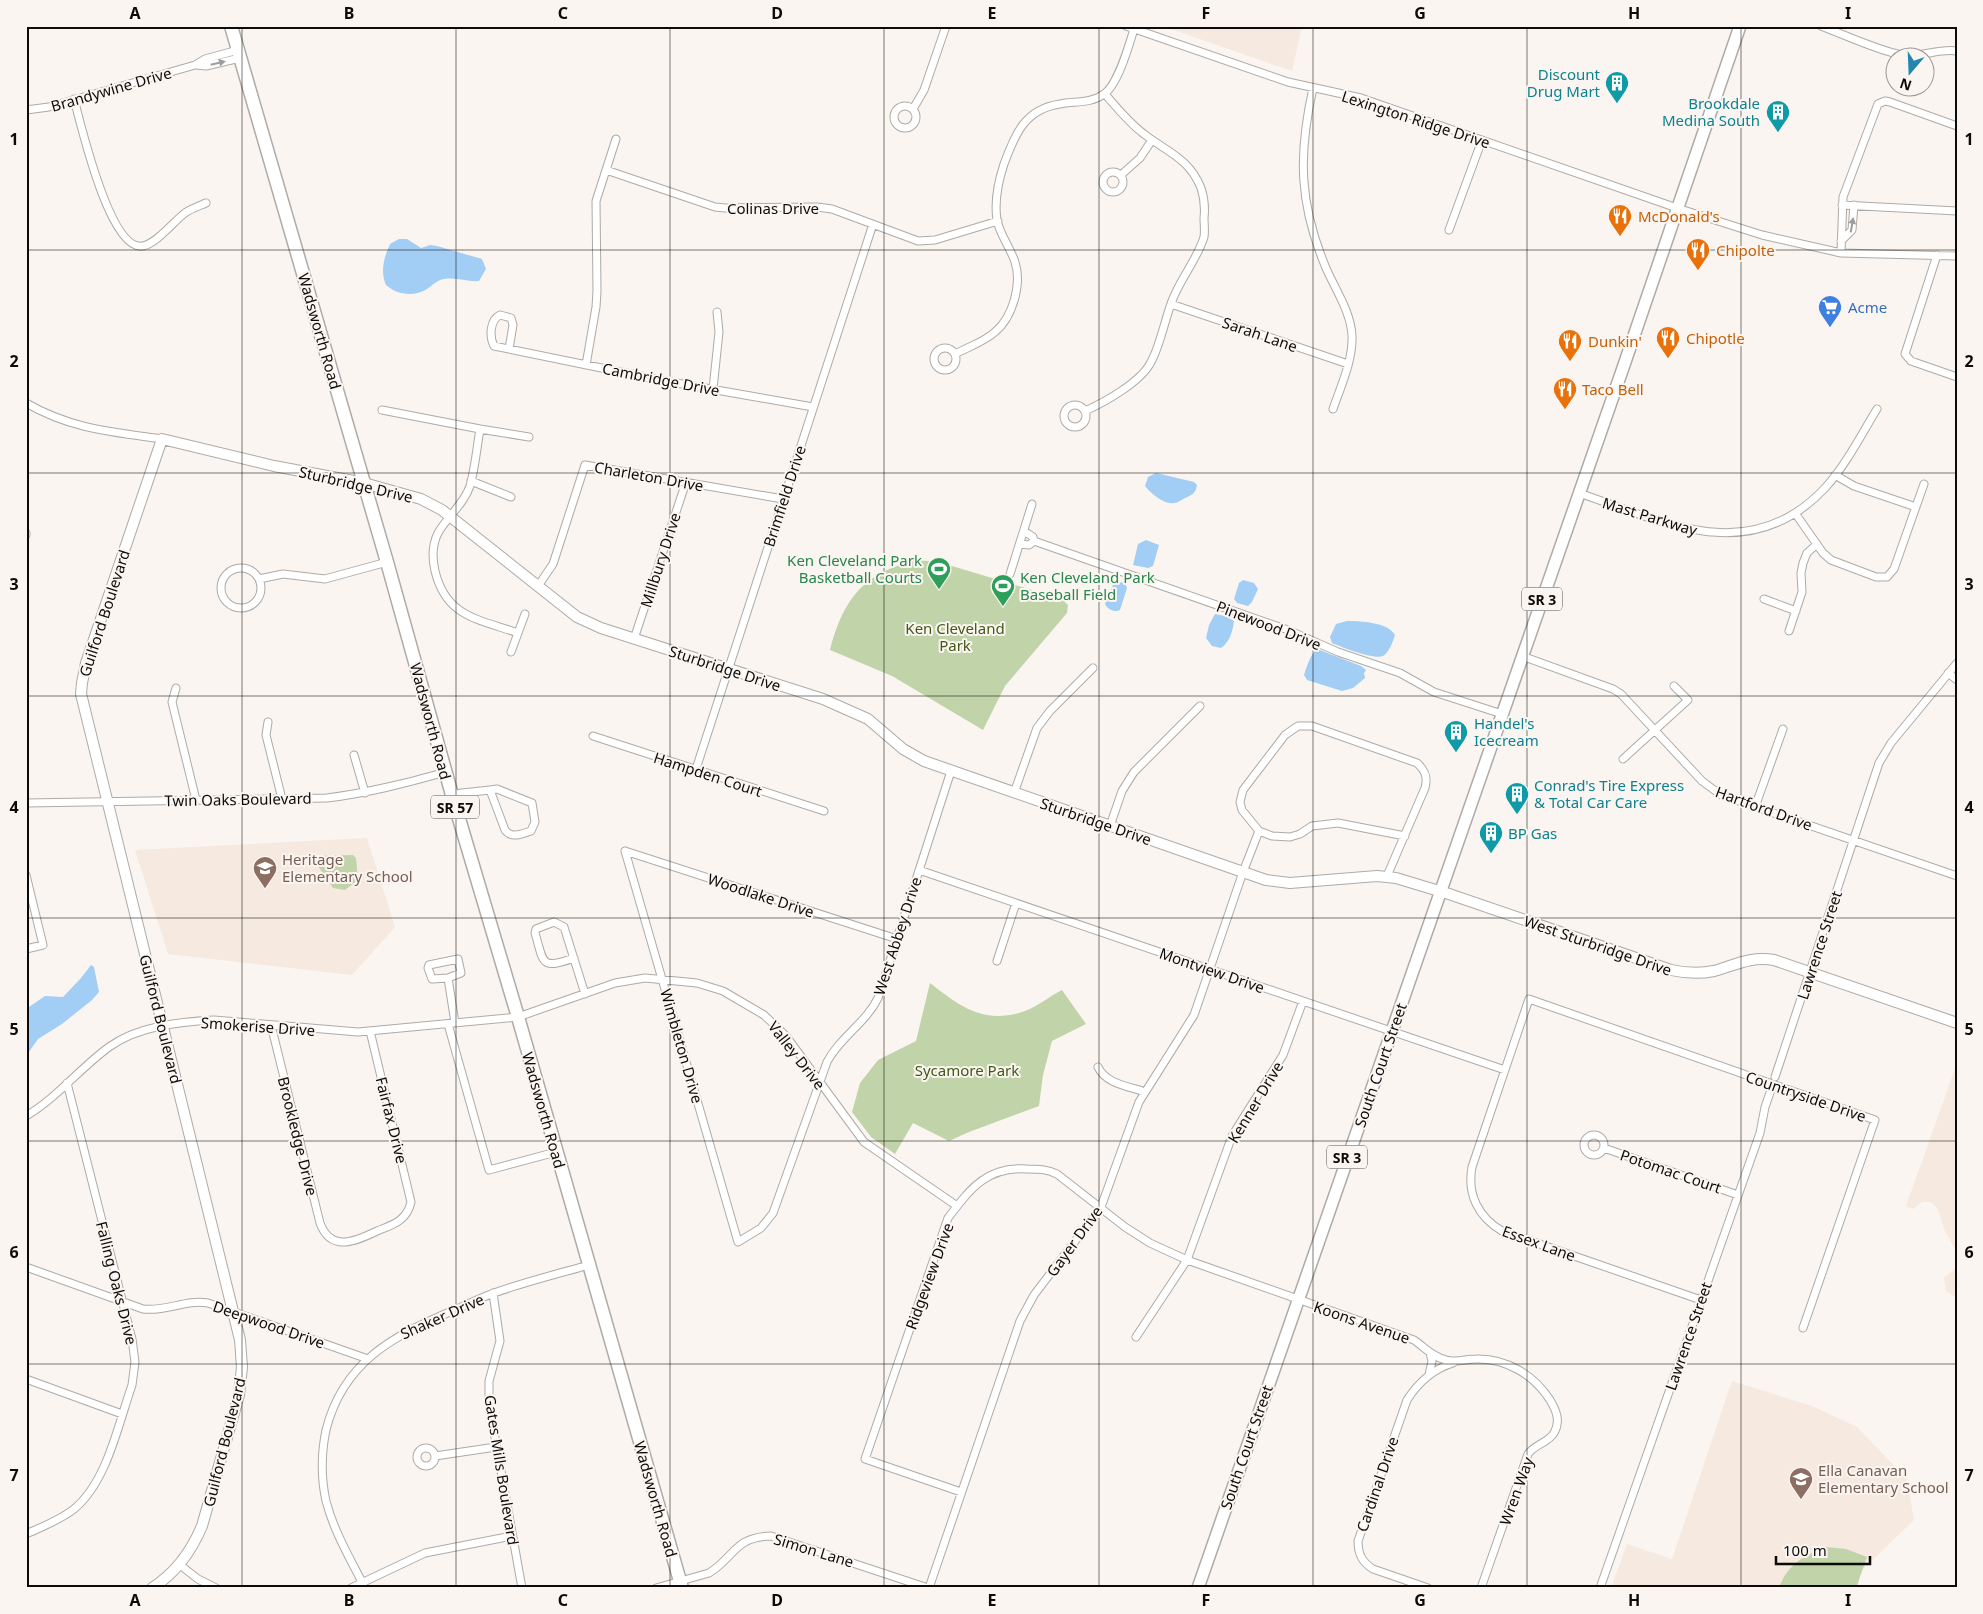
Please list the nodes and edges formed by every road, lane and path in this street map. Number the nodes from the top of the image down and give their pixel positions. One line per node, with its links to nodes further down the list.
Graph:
1 (231, 26): 8 (highway, Wadsworth Road / SR 57)
2 (946, 26): 12 (street)
3 (1126, 26): 6 (street, Lexington Ridge Drive)
4 (1740, 26): 23 (main road, SR 3)
5 (1821, 26): 7 (street)
6 (1134, 29): 9 (street, Lexington Ridge Drive); 10 (street)
7 (1957, 51)
8 (239, 54): 11 (street, Brandywine Drive); 52 (highway, Wadsworth Road / SR 57)
9 (1313, 88): 17 (street, Lexington Ridge Drive); 36 (street)
10 (1105, 94): 16 (street); 25 (street)
11 (74, 99): 13 (street, Brandywine Drive); 20 (street)
12 (912, 109)
13 (26, 110)
14 (1957, 126): 21 (street)
15 (616, 139): 18 (street)
16 (1152, 140): 19 (street); 32 (street)
17 (1482, 140): 23 (street, Lexington Ridge Drive); 27 (street)
18 (606, 170): 26 (street, Colinas Drive); 37 (street)
19 (1121, 175)
20 (206, 203)
21 (1842, 205): 22 (street); 28 (street)
22 (1854, 205): 24 (street); 28 (street, one-way to 22)
23 (1676, 208): 29 (street, Lexington Ridge Drive); 54 (main road, SR 3)
24 (1957, 211)
25 (998, 222): 26 (street, Colinas Drive); 35 (street)
26 (873, 224): 41 (street, Brimfield Drive)
27 (1449, 230)
28 (1841, 241): 29 (street)
29 (1841, 253): 30 (street, Lexington Ridge Drive)
30 (1936, 255): 31 (street, Lexington Ridge Drive); 38 (street)
31 (1957, 256)
32 (1171, 304): 36 (street, Sarah Lane); 45 (street)
33 (717, 312): 39 (street)
34 (509, 349): 34 (street, Cambridge Drive); 37 (street, Cambridge Drive)
35 (955, 354)
36 (1348, 364): 42 (street)
37 (586, 365): 39 (street, Cambridge Drive)
38 (1957, 377)
39 (713, 389): 41 (street, Cambridge Drive)
40 (26, 403): 48 (street, Sturbridge Drive)
41 (813, 407): 56 (street, Brimfield Drive)
42 (1333, 409)
43 (1877, 409): 49 (street, Mast Parkway)
44 (382, 410): 46 (street)
45 (1085, 411)
46 (480, 429): 47 (street); 50 (street)
47 (529, 437)
48 (162, 439): 52 (street, Sturbridge Drive); 101 (street, Guilford Boulevard)
49 (1835, 475): 58 (street); 59 (street, Mast Parkway)
50 (471, 481): 55 (street); 60 (street)
51 (686, 482): 56 (street, Charleton Drive); 68 (street, Charleton Drive); 74 (street, Millbury Drive)
52 (364, 483): 60 (street, Sturbridge Drive); 65 (highway, Wadsworth Road / SR 57)
53 (1924, 484): 58 (street)
54 (1578, 493): 59 (street, Mast Parkway); 76 (main road, SR 3)
55 (511, 497)
56 (783, 499): 79 (street, Brimfield Drive)
57 (1032, 504): 61 (street)
58 (1916, 508): 64 (street)
59 (1795, 513): 64 (street)
60 (450, 516): 68 (street, Sturbridge Drive); 73 (street)
61 (1024, 531): 62 (street, Pinewood Drive); 63 (street)
62 (1034, 541): 63 (street); 85 (street, Pinewood Drive)
63 (1020, 544): 66 (street)
64 (1817, 544): 70 (street)
65 (387, 562): 67 (street); 94 (highway, Wadsworth Road / SR 57)
66 (1010, 574)
67 (259, 579): 67 (street)
68 (538, 586): 74 (street, Sturbridge Drive)
69 (1764, 599): 70 (street)
70 (1796, 611): 72 (street)
71 (525, 614): 73 (street)
72 (1789, 631)
73 (518, 633): 75 (street)
74 (634, 639): 79 (street, Sturbridge Drive)
75 (511, 652)
76 (1522, 656): 85 (main road, South Court Street / SR 3); 88 (street, Hartford Drive)
77 (1957, 663): 80 (street, Lawrence Street)
78 (1093, 668): 97 (street)
79 (728, 669): 92 (street, Brimfield Drive); 93 (street, Sturbridge Drive)
80 (1948, 673): 81 (street); 108 (street, Lawrence Street)
81 (1957, 680)
82 (1674, 686): 88 (street)
83 (176, 688): 100 (street)
84 (1200, 706): 105 (street)
85 (1502, 714): 115 (main road, South Court Street / SR 3)
86 (268, 722): 99 (street)
87 (1783, 728): 103 (street)
88 (1656, 730): 91 (street); 103 (street, Hartford Drive)
89 (593, 736): 92 (street, Hampden Court)
90 (354, 755): 96 (street)
91 (1623, 759)
92 (696, 770): 104 (street, Hampden Court)
93 (951, 771): 97 (street, Sturbridge Drive); 110 (street, West Abbey Drive)
94 (446, 772): 96 (street, Twin Oaks Boulevard); 98 (highway, Wadsworth Road / SR 57)
95 (490, 790): 95 (street); 98 (street)
96 (365, 793): 99 (street, Twin Oaks Boulevard)
97 (1014, 793): 105 (street, Sturbridge Drive)
98 (452, 795): 128 (highway, Wadsworth Road / SR 57)
99 (282, 799): 100 (street, Twin Oaks Boulevard)
100 (196, 800): 101 (street, Twin Oaks Boulevard)
101 (106, 801): 102 (street, Twin Oaks Boulevard); 132 (street, Guilford Boulevard)
102 (26, 803)
103 (1756, 807): 108 (street, Hartford Drive)
104 (824, 811)
105 (1110, 826): 111 (street, Sturbridge Drive)
106 (1259, 831): 107 (street); 107 (street); 111 (street, Gayer Drive)
107 (1405, 836): 113 (street)
108 (1854, 840): 114 (street, Hartford Drive); 122 (street, Lawrence Street)
109 (626, 851): 117 (street, Woodlake Drive); 124 (street, Wimbleton Drive)
110 (919, 870): 116 (street, Montview Drive); 117 (street, West Abbey Drive)
111 (1243, 872): 113 (street, Sturbridge Drive); 121 (street, Gayer Drive)
112 (26, 875): 118 (street)
113 (1387, 876): 115 (street, Sturbridge Drive)
114 (1957, 876)
115 (1440, 891): 122 (street, West Sturbridge Drive); 134 (main road, South Court Street / SR 3)
116 (1016, 903): 120 (street); 121 (street, Montview Drive)
117 (897, 939): 139 (street, West Abbey Drive)
118 (26, 949)
119 (574, 958): 119 (street); 125 (street)
120 (997, 961)
121 (1209, 969): 127 (street, Montview Drive); 140 (street, Gayer Drive)
122 (1810, 972): 130 (street, West Sturbridge Drive); 137 (street, Lawrence Street)
123 (448, 978): 123 (street); 129 (street)
124 (662, 979): 125 (street, Valley Drive); 139 (street, Valley Drive); 148 (street, Wimbleton Drive)
125 (585, 994): 128 (street, Valley Drive)
126 (1529, 999): 136 (street, Essex Lane); 137 (street, Countryside Drive)
127 (1303, 1001): 134 (street, Montview Drive); 149 (street, Kenner Drive)
128 (518, 1017): 129 (street, Smokerise Drive); 143 (highway, Wadsworth Road / SR 57)
129 (452, 1024): 133 (street, Smokerise Drive); 143 (street)
130 (1957, 1024)
131 (271, 1025): 132 (street, Smokerise Drive); 133 (street, Smokerise Drive); 147 (street, Brookledge Drive)
132 (162, 1026): 138 (street, Smokerise Drive); 156 (street, Guilford Boulevard)
133 (370, 1031): 147 (street, Fairfax Drive)
134 (1392, 1031): 136 (street, Montview Drive); 153 (main road, South Court Street / SR 3)
135 (1098, 1068): 140 (street)
136 (1505, 1070): 154 (street, Essex Lane)
137 (1774, 1082): 144 (street, Lawrence Street); 157 (street, Countryside Drive)
138 (67, 1083): 141 (street, Smokerise Drive); 155 (street, Falling Oaks Drive)
139 (820, 1083): 145 (street, Valley Drive); 148 (street, West Abbey Drive)
140 (1145, 1092): 146 (street, Gayer Drive)
141 (26, 1116)
142 (1604, 1148): 144 (street, Potomac Court)
143 (556, 1152): 150 (highway, Wadsworth Road / SR 57)
144 (1738, 1194): 154 (street, Lawrence Street)
145 (957, 1206): 146 (street, Ridgeview Drive); 168 (street, Ridgeview Drive)
146 (1100, 1207): 149 (street, Ridgeview Drive); 168 (street, Gayer Drive)
147 (410, 1208)
148 (738, 1242)
149 (1187, 1260): 153 (street, Ridgeview Drive); 158 (street, Kenner Drive)
150 (588, 1265): 152 (street, Shaker Drive); 173 (highway, Wadsworth Road / SR 57)
151 (26, 1267): 155 (street, Deepwood Drive)
152 (493, 1293): 160 (street, Shaker Drive); 166 (street, Gates Mills Boulevard)
153 (1298, 1300): 159 (street, Koons Avenue); 180 (main road, South Court Street / SR 3)
154 (1701, 1300): 183 (street, Lawrence Street)
155 (123, 1302): 156 (street, Deepwood Drive); 165 (street, Falling Oaks Drive)
156 (233, 1311): 160 (street, Deepwood Drive); 171 (street, Guilford Boulevard)
157 (1803, 1328)
158 (1136, 1337)
159 (1430, 1353): 161 (street, Koons Avenue); 162 (street)
160 (368, 1359): 172 (street, Shaker Drive)
161 (1457, 1362): 162 (street, Cardinal Drive); 164 (street, Koons Avenue)
162 (1429, 1375): 181 (street, Cardinal Drive)
163 (26, 1379): 165 (street)
164 (1553, 1406): 182 (street, Wren Way)
165 (122, 1414): 169 (street, Falling Oaks Drive)
166 (496, 1447): 167 (street); 170 (street, Gates Mills Boulevard)
167 (435, 1456)
168 (961, 1492): 179 (street, Gayer Drive)
169 (26, 1534)
170 (512, 1536): 172 (street); 177 (street, Gates Mills Boulevard)
171 (180, 1565): 174 (street, Guilford Boulevard); 175 (street)
172 (363, 1585): 176 (street)
173 (681, 1585): 178 (street, Simon Lane); 179 (street, Simon Lane)
174 (152, 1588)
175 (216, 1588)
176 (351, 1588)
177 (522, 1588)
178 (656, 1588)
179 (929, 1588)
180 (1198, 1588)
181 (1428, 1588)
182 (1482, 1588)
183 (1600, 1588)

